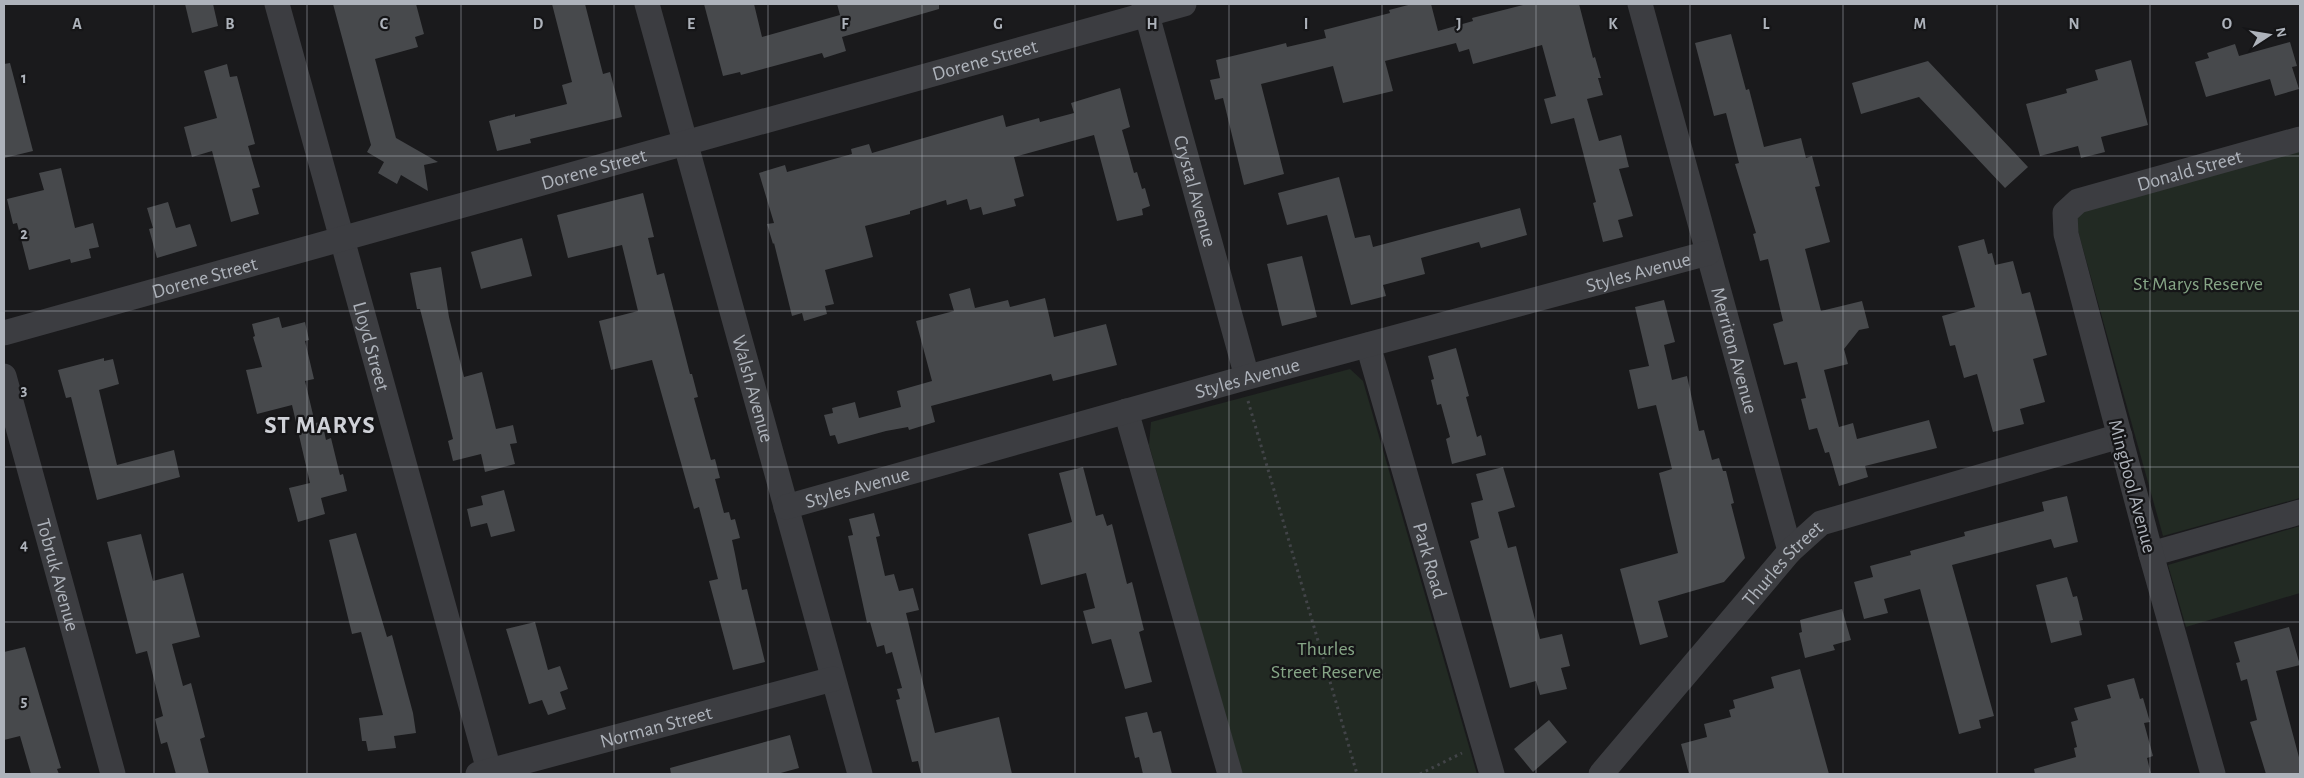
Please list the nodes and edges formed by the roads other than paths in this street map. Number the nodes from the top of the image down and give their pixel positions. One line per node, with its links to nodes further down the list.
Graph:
1 (277, 4): 9 (street, Lloyd Street)
2 (647, 4): 7 (street, Walsh Avenue)
3 (1184, 4): 5 (street, Dorene Street)
4 (1640, 4): 10 (street, Merriton Avenue)
5 (1145, 9): 7 (street, Dorene Street); 14 (street, Crystal Avenue)
6 (2300, 139): 8 (street, Donald Street)
7 (685, 143): 9 (street, Dorene Street); 17 (street, Walsh Avenue)
8 (2078, 201): 16 (street, Mingbool Avenue)
9 (343, 238): 11 (street, Dorene Street); 22 (street, Lloyd Street)
10 (1708, 253): 12 (street, Styles Avenue); 19 (street, Merriton Avenue)
11 (4, 333)
12 (1368, 345): 14 (street, Styles Avenue); 26 (street, Park Road)
13 (4, 376): 23 (street, Tobruk Avenue)
14 (1244, 378): 15 (street, Styles Avenue)
15 (1126, 411): 17 (street, Styles Avenue); 25 (street)
16 (2120, 436): 19 (street, Thurles Street); 20 (street, Mingbool Avenue)
17 (786, 506): 21 (street, Walsh Avenue)
18 (2300, 512): 20 (street)
19 (1790, 551): 27 (street, Thurles Street)
20 (2151, 554): 28 (street, Mingbool Avenue)
21 (833, 678): 22 (street, Norman Street); 24 (street, Walsh Avenue)
22 (486, 773)
23 (113, 774)
24 (860, 774)
25 (1230, 774)
26 (1492, 774)
27 (1600, 774)
28 (2213, 774)

